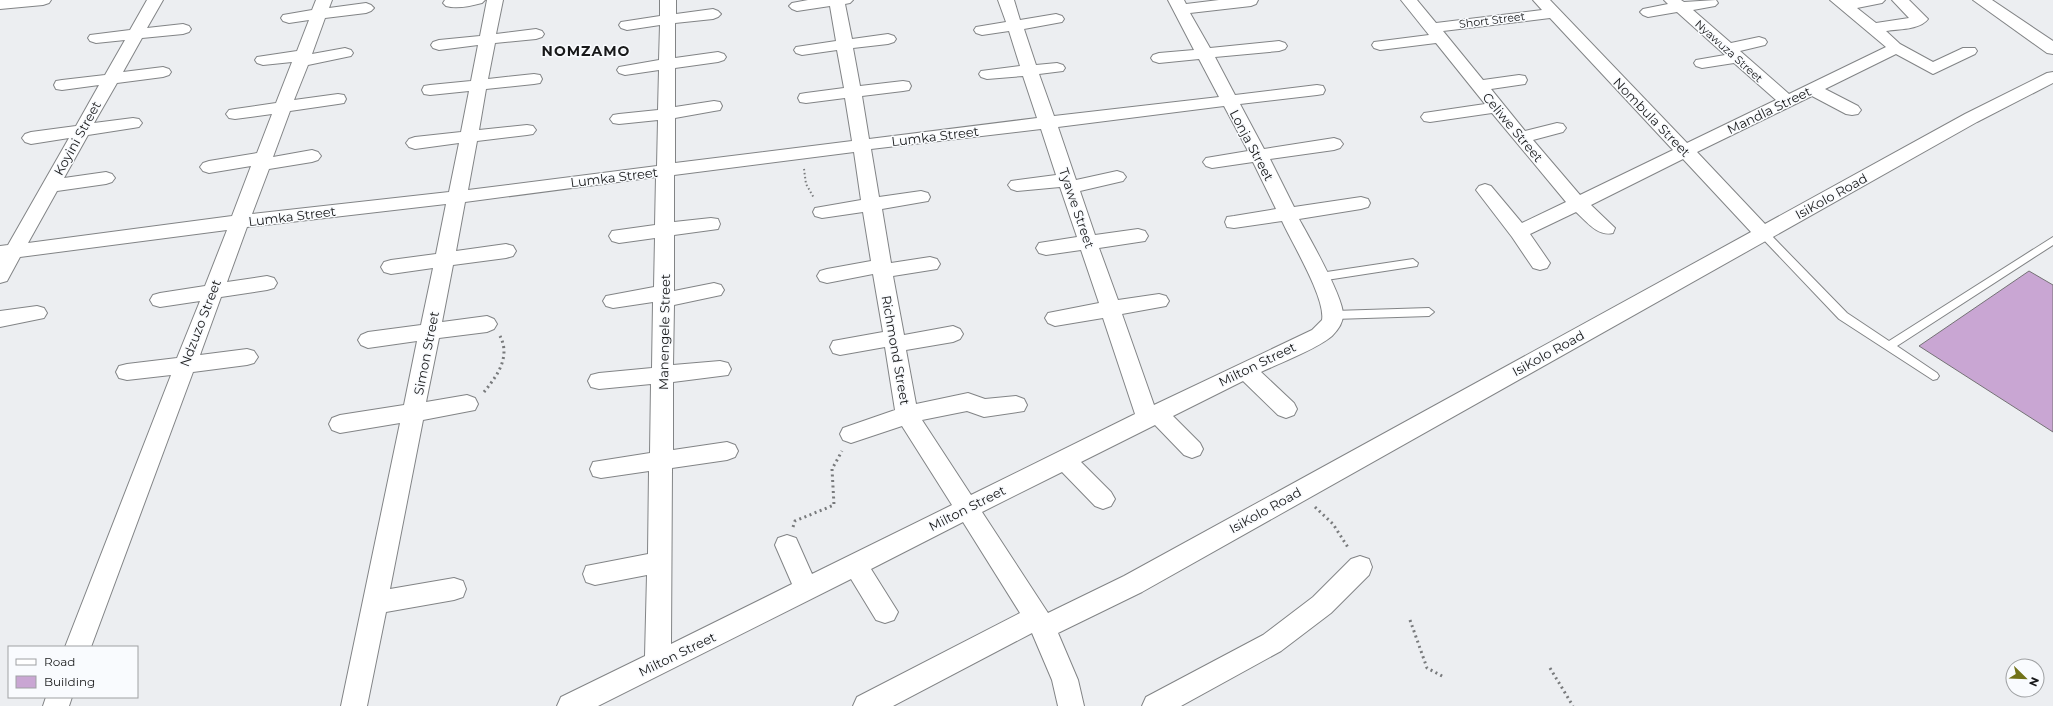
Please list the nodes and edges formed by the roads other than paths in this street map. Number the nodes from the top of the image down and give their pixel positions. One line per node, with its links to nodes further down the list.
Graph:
1 (43, 0): 18 (street)
2 (155, 0): 35 (street, Koyini Street)
3 (477, 0): 14 (street)
4 (495, 0): 39 (street, Simon Street)
5 (668, 0): 28 (street, Manengele Street)
6 (840, 0): 20 (street); 42 (street, Richmond Street)
7 (1006, 0): 30 (street, Tyawe Street)
8 (1409, 0): 34 (street, Celiwe Street)
9 (1540, 0): 24 (street, Nombula Street)
10 (1876, 0): 15 (street)
11 (1900, 0): 31 (street)
12 (1981, 0): 47 (street)
13 (1251, 1): 19 (street)
14 (451, 2)
15 (1841, 2): 31 (street)
16 (1676, 3): 17 (street); 23 (street); 51 (street, Nyawuza Street)
17 (1710, 3)
18 (0, 4)
19 (1178, 5): 50 (street, Lonja Street)
20 (797, 6)
21 (321, 7): 22 (street); 26 (street); 53 (street, Ndzuzo Street)
22 (366, 8)
23 (1648, 12)
24 (1553, 13): 34 (street, Short Street); 100 (street, Nombula Street)
25 (713, 14): 28 (street)
26 (288, 18)
27 (1056, 19): 30 (street)
28 (668, 21): 29 (street); 57 (street, Manengele Street)
29 (627, 25)
30 (1014, 25): 33 (street); 61 (street, Tyawe Street)
31 (1873, 28): 45 (street)
32 (183, 29): 35 (street)
33 (982, 30)
34 (1436, 33): 43 (street, Short Street); 72 (street, Celiwe Street)
35 (136, 34): 37 (street); 65 (street, Koyini Street)
36 (536, 34): 39 (street)
37 (96, 38)
38 (888, 39): 42 (street)
39 (488, 40): 41 (street); 69 (street, Simon Street)
40 (1758, 42): 51 (street)
41 (438, 45)
42 (845, 45): 46 (street); 76 (street, Richmond Street)
43 (1380, 45)
44 (1279, 46): 50 (street)
45 (1894, 48): 59 (street); 73 (street, Mandla Street)
46 (802, 50)
47 (2053, 50)
48 (1970, 52): 59 (street)
49 (345, 53): 53 (street)
50 (1203, 53): 54 (street); 79 (street, Lonja Street)
51 (1732, 54): 56 (street); 80 (street, Nyawuza Street)
52 (718, 57): 57 (street)
53 (301, 58): 55 (street); 83 (street, Ndzuzo Street)
54 (1159, 58)
55 (263, 60)
56 (1702, 63)
57 (668, 65): 60 (street); 86 (street, Manengele Street)
58 (1058, 68): 61 (street)
59 (1933, 69): 66 (street)
60 (625, 70)
61 (1030, 71): 63 (street); 89 (street, Tyawe Street)
62 (163, 72): 65 (street)
63 (987, 74)
64 (2053, 77): 126 (street, IsiKolo Road)
65 (111, 78): 70 (street); 93 (street, Koyini Street)
66 (1919, 78)
67 (534, 79): 69 (street)
68 (1519, 80): 72 (street)
69 (479, 84): 74 (street); 95 (street, Simon Street)
70 (62, 85)
71 (903, 86): 76 (street)
72 (1478, 86): 82 (street, Celiwe Street)
73 (1812, 89): 80 (street, Mandla Street); 84 (street)
74 (430, 90)
75 (1318, 90): 79 (street, Lumka Street)
76 (853, 92): 77 (street); 99 (street, Richmond Street)
77 (806, 98)
78 (338, 99): 83 (street)
79 (1228, 101): 89 (street, Lumka Street); 101 (street, Lonja Street)
80 (1787, 102): 100 (street, Mandla Street)
81 (714, 106): 86 (street)
82 (1496, 107): 87 (street); 96 (street, Celiwe Street)
83 (282, 109): 85 (street); 103 (street, Ndzuzo Street)
84 (1852, 110)
85 (235, 114)
86 (667, 114): 88 (street); 106 (street, Manengele Street)
87 (1430, 117)
88 (619, 119)
89 (1048, 122): 99 (street, Lumka Street); 109 (street, Tyawe Street)
90 (133, 123): 93 (street)
91 (1557, 128): 96 (street)
92 (527, 130): 95 (street)
93 (81, 131): 94 (street); 111 (street, Koyini Street)
94 (31, 138)
95 (468, 138): 97 (street); 113 (street, Simon Street)
96 (1520, 138): 116 (street, Celiwe Street)
97 (415, 143)
98 (1334, 144): 101 (street)
99 (862, 145): 106 (street, Lumka Street); 117 (street, Richmond Street)
100 (1685, 152): 116 (street, Mandla Street); 126 (street, Nombula Street)
101 (1258, 154): 104 (street); 119 (street, Lonja Street)
102 (312, 156): 103 (street)
103 (262, 162): 105 (street); 120 (street, Ndzuzo Street)
104 (1212, 162)
105 (210, 167)
106 (667, 171): 113 (street, Lumka Street); 124 (street, Manengele Street)
107 (1117, 177): 109 (street)
108 (106, 178): 111 (street)
109 (1069, 183): 110 (street); 130 (street, Tyawe Street)
110 (1017, 185)
111 (50, 186): 133 (street, Koyini Street)
112 (1485, 190): 125 (street)
113 (457, 197): 120 (street, Lumka Street); 134 (street, Simon Street)
114 (921, 197): 117 (street)
115 (1361, 203): 119 (street)
116 (1577, 203): 123 (street, Celiwe Street); 125 (street)
117 (872, 204): 118 (street); 139 (street, Richmond Street)
118 (822, 212)
119 (1288, 214): 121 (street); 143 (street, Lonja Street)
120 (238, 222): 133 (street, Lumka Street); 145 (street, Ndzuzo Street)
121 (1234, 222)
122 (711, 224): 124 (street)
123 (1606, 228)
124 (666, 230): 127 (street); 146 (street, Manengele Street)
125 (1519, 232): 137 (street)
126 (1764, 234): 161 (lane); 195 (street, IsiKolo Road)
127 (619, 236)
128 (1138, 236): 130 (street)
129 (2053, 240): 161 (lane)
130 (1088, 242): 131 (street); 150 (street, Tyawe Street)
131 (1046, 248)
132 (506, 251): 134 (street)
133 (7, 252): 140 (street, Koyini Street)
134 (444, 260): 138 (street); 157 (street, Simon Street)
135 (1413, 263): 143 (lane)
136 (930, 264): 139 (street)
137 (1540, 264)
138 (391, 267)
139 (882, 268): 141 (street); 160 (street, Richmond Street)
140 (0, 276)
141 (827, 276)
142 (267, 283): 145 (street)
143 (1323, 284): 153 (street)
144 (714, 290): 146 (street)
145 (212, 291): 147 (street); 164 (street, Ndzuzo Street)
146 (664, 297): 148 (street); 168 (street, Manengele Street)
147 (160, 300)
148 (613, 300)
149 (1159, 301): 150 (street)
150 (1110, 308): 155 (street); 176 (street, Tyawe Street)
151 (1429, 312): 153 (lane)
152 (37, 313): 154 (street)
153 (1334, 315): 166 (street, Milton Street)
154 (0, 318)
155 (1055, 318)
156 (487, 324): 157 (street)
157 (430, 333): 159 (street); 174 (street, Simon Street)
158 (953, 334): 160 (street)
159 (368, 340)
160 (894, 341): 162 (street); 175 (street, Richmond Street)
161 (1889, 346): 169 (lane)
162 (840, 347)
163 (247, 357): 164 (street)
164 (185, 364): 167 (street); 196 (street, Ndzuzo Street)
165 (720, 369): 168 (street)
166 (1246, 370): 173 (street); 176 (street, Milton Street)
167 (127, 372)
168 (663, 376): 170 (street); 182 (street, Manengele Street)
169 (1933, 376)
170 (600, 381)
171 (467, 404): 174 (street)
172 (1016, 405): 175 (street)
173 (1286, 409)
174 (414, 412): 177 (street); 193 (street, Simon Street)
175 (907, 415): 178 (street); 185 (street, Richmond Street)
176 (1152, 415): 179 (street); 181 (street, Milton Street)
177 (340, 424)
178 (851, 434)
179 (1192, 449)
180 (727, 451): 182 (street)
181 (1064, 459): 184 (street); 185 (street, Milton Street)
182 (662, 461): 183 (street); 187 (street, Manengele Street)
183 (601, 469)
184 (1104, 499)
185 (968, 508): 188 (street, Milton Street); 195 (street, Richmond Street)
186 (787, 545): 192 (street)
187 (660, 562): 190 (street); 197 (street, Manengele Street)
188 (856, 564): 192 (street, Milton Street); 194 (street)
189 (1360, 567): 202 (street)
190 (595, 574)
191 (454, 589): 193 (street)
192 (806, 589): 197 (street, Milton Street)
193 (375, 603): 198 (street, Simon Street)
194 (885, 612)
195 (1040, 623): 200 (street, IsiKolo Road); 201 (street, Richmond Street)
196 (78, 646)
197 (658, 664): 199 (street, Milton Street)
198 (354, 706)
199 (570, 706)
200 (866, 706)
201 (1071, 706)
202 (1155, 706)

